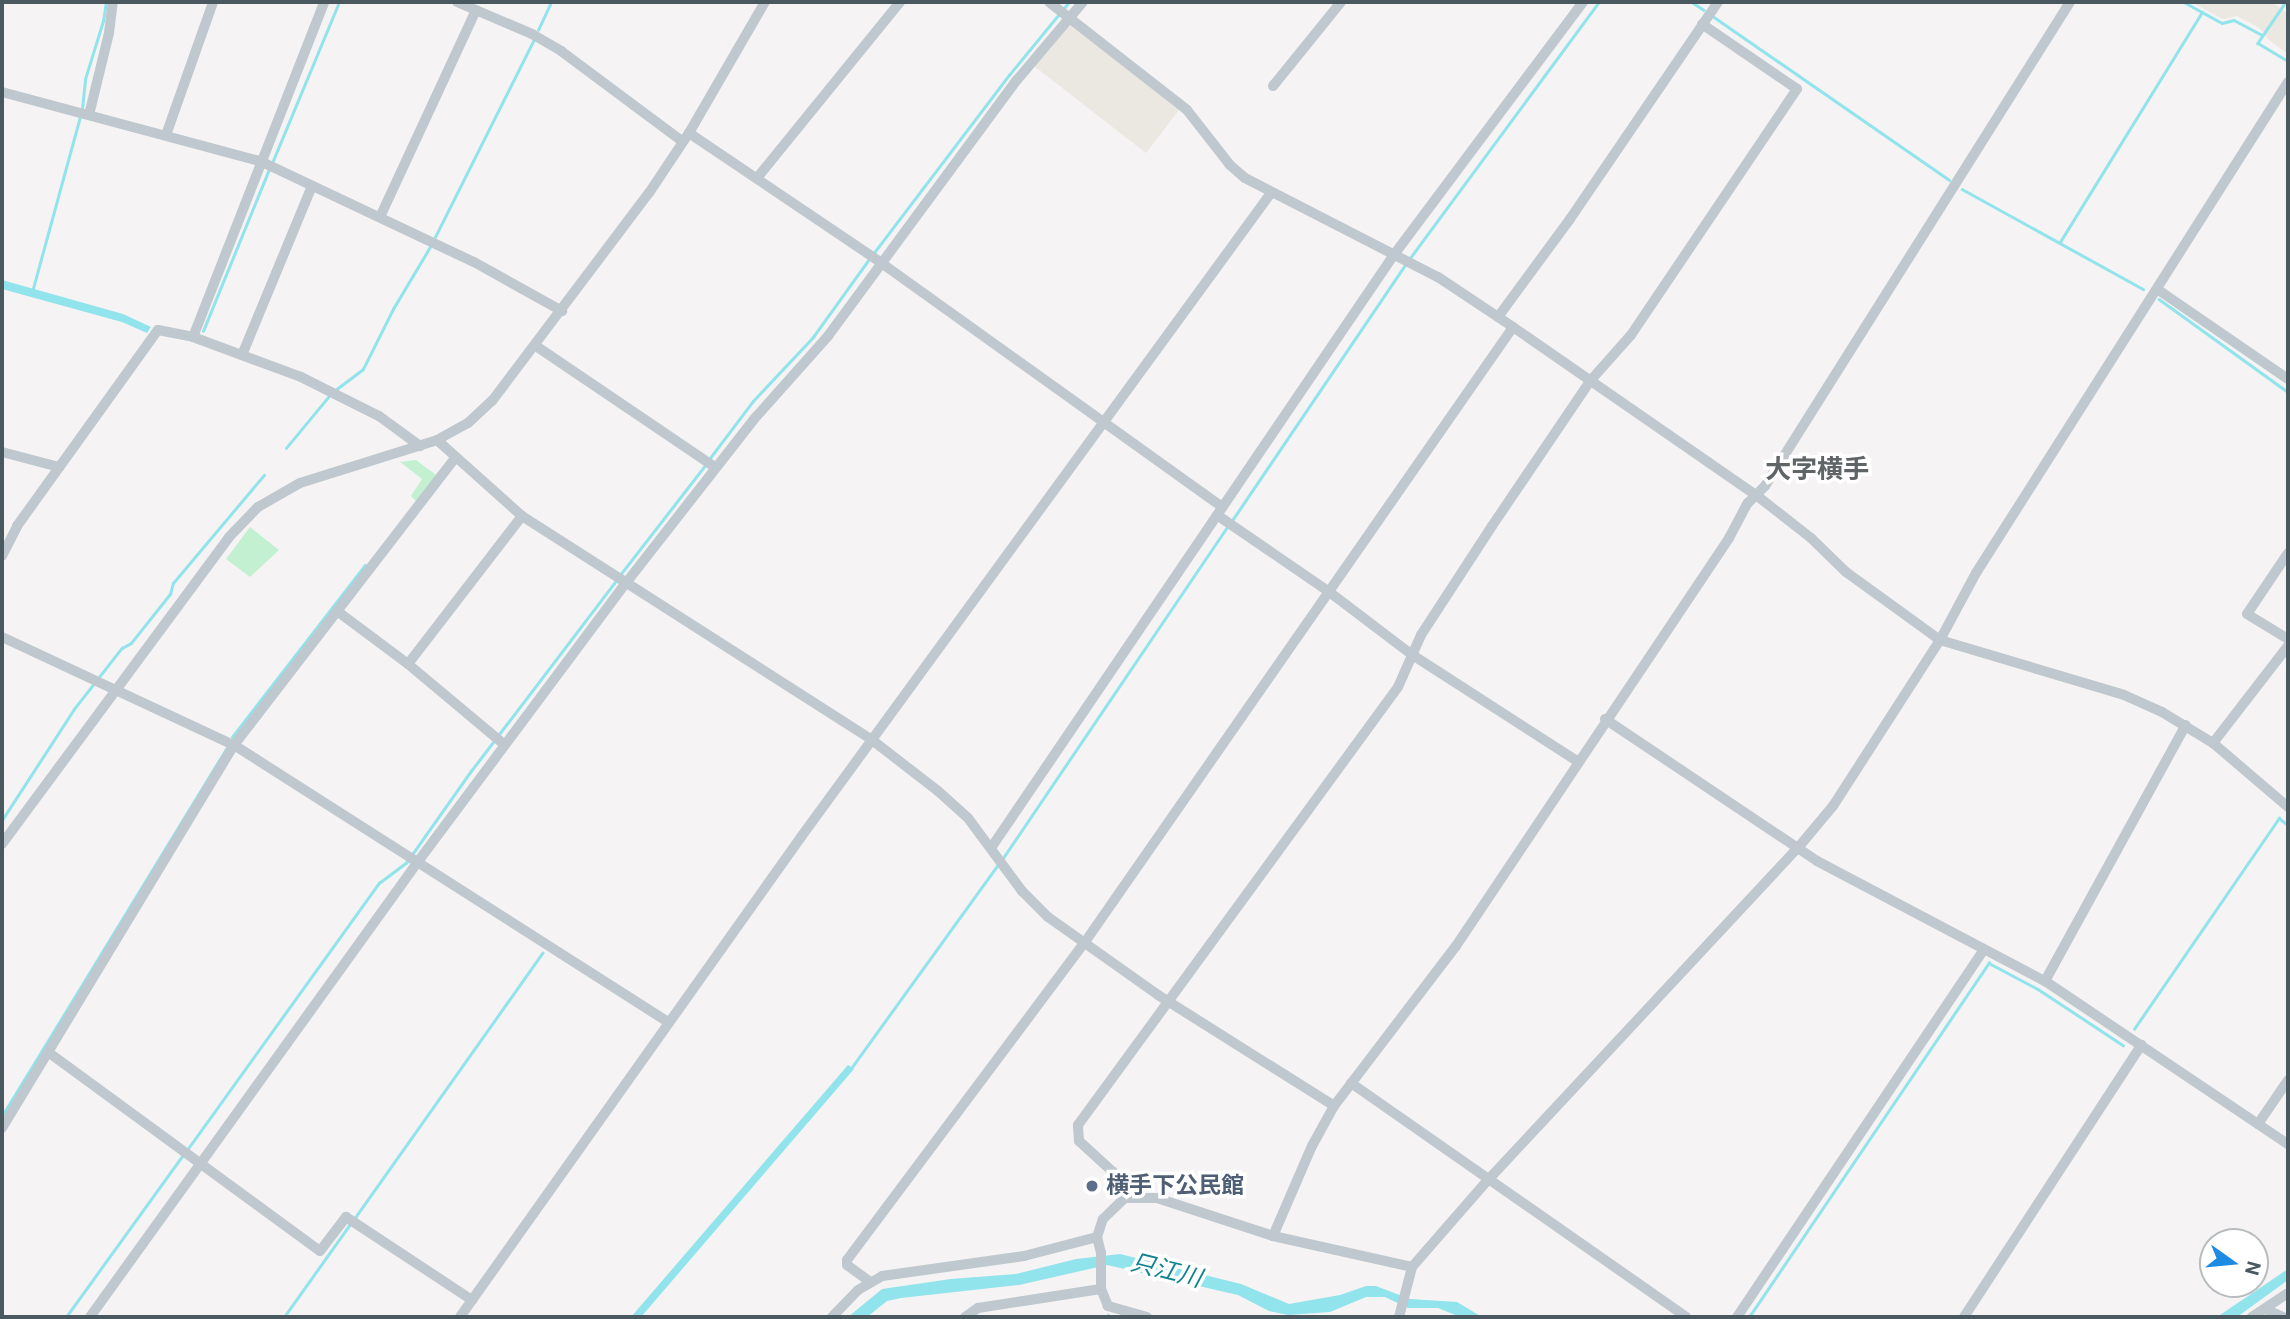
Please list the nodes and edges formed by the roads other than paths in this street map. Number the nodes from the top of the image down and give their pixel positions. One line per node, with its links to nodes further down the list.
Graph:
1 (113, 2): 19 (street)
2 (213, 2): 20 (street)
3 (324, 2): 22 (street)
4 (457, 2): 13 (street)
5 (765, 2): 21 (street)
6 (900, 2): 23 (street)
7 (1083, 2): 14 (street)
8 (1341, 2): 17 (street)
9 (1583, 2): 27 (street)
10 (1718, 2): 15 (street)
11 (2070, 2): 45 (street)
12 (1053, 5): 14 (street)
13 (476, 10): 21 (street); 26 (street)
14 (1069, 18): 25 (street); 28 (street)
15 (1702, 24): 31 (street); 37 (street)
16 (2288, 82): 29 (street)
17 (1273, 86)
18 (2, 92): 19 (street)
19 (89, 115): 20 (street)
20 (166, 135): 22 (street)
21 (686, 138): 23 (street); 30 (street)
22 (268, 165): 24 (street); 33 (street)
23 (757, 178): 28 (street)
24 (312, 186): 26 (street); 35 (street)
25 (1271, 193): 27 (street); 38 (street)
26 (380, 217): 30 (street)
27 (1402, 260): 31 (street); 46 (street)
28 (880, 262): 38 (street); 44 (street)
29 (2157, 289): 36 (street); 55 (street)
30 (562, 311): 34 (street)
31 (1498, 317): 32 (street)
32 (1513, 327): 37 (street); 51 (street)
33 (194, 337): 35 (street); 43 (street)
34 (536, 346): 39 (street); 44 (street)
35 (243, 355): 40 (street)
36 (2288, 379)
37 (1591, 380): 45 (street); 57 (street)
38 (1104, 422): 46 (street); 62 (street)
39 (437, 440): 40 (street); 42 (street)
40 (420, 446): 59 (street)
41 (2, 452): 43 (street)
42 (455, 458): 47 (street); 52 (street)
43 (59, 467): 49 (street)
44 (716, 468): 50 (street)
45 (1756, 495): 55 (street); 60 (street)
46 (1221, 514): 51 (street); 70 (street)
47 (522, 516): 50 (street); 58 (street)
48 (2288, 553): 54 (street)
49 (2, 556)
50 (626, 583): 62 (street); 63 (street)
51 (1328, 591): 57 (street); 72 (street)
52 (337, 611): 58 (street); 65 (street)
53 (2, 637): 59 (street)
54 (2288, 639)
55 (1940, 640): 61 (street); 69 (street)
56 (2288, 646): 64 (street)
57 (1412, 654): 66 (street); 75 (street)
58 (408, 664): 63 (street)
59 (116, 691): 65 (street); 68 (street)
60 (1605, 719): 66 (street); 69 (street)
61 (2186, 725): 64 (street); 74 (street)
62 (872, 740): 70 (street); 76 (street)
63 (503, 743): 71 (street)
64 (2213, 743): 67 (street)
65 (234, 745): 71 (street); 78 (street)
66 (1577, 761): 80 (street)
67 (2288, 807)
68 (2, 844)
69 (1797, 849): 73 (street); 86 (street)
70 (992, 851): 72 (street)
71 (411, 860): 76 (street); 85 (street)
72 (1085, 942): 75 (street); 91 (street)
73 (1984, 949): 74 (street); 103 (street)
74 (2045, 981): 77 (street)
75 (1168, 1001): 81 (street); 87 (street)
76 (668, 1022): 94 (street)
77 (2141, 1045): 82 (street); 104 (street)
78 (48, 1052): 83 (street); 85 (street)
79 (2288, 1080): 82 (street)
80 (1351, 1083): 81 (street); 86 (street)
81 (1334, 1106): 88 (street)
82 (2258, 1124): 84 (street)
83 (2, 1128)
84 (2288, 1144)
85 (201, 1162): 94 (street); 97 (street)
86 (1488, 1180): 90 (street); 102 (street)
87 (1125, 1198): 88 (street); 89 (street)
88 (1273, 1236): 90 (street)
89 (1097, 1237): 91 (street); 92 (street)
90 (1412, 1266): 96 (street)
91 (869, 1281): 99 (street)
92 (1101, 1289): 100 (street); 101 (street)
93 (2288, 1293): 95 (street)
94 (472, 1300): 98 (street)
95 (2265, 1309): 105 (street); 106 (street)
96 (1399, 1315)
97 (90, 1317)
98 (460, 1317)
99 (832, 1317)
100 (965, 1317)
101 (1147, 1317)
102 (1686, 1317)
103 (1737, 1317)
104 (1964, 1317)
105 (2252, 1317)
106 (2283, 1317)

